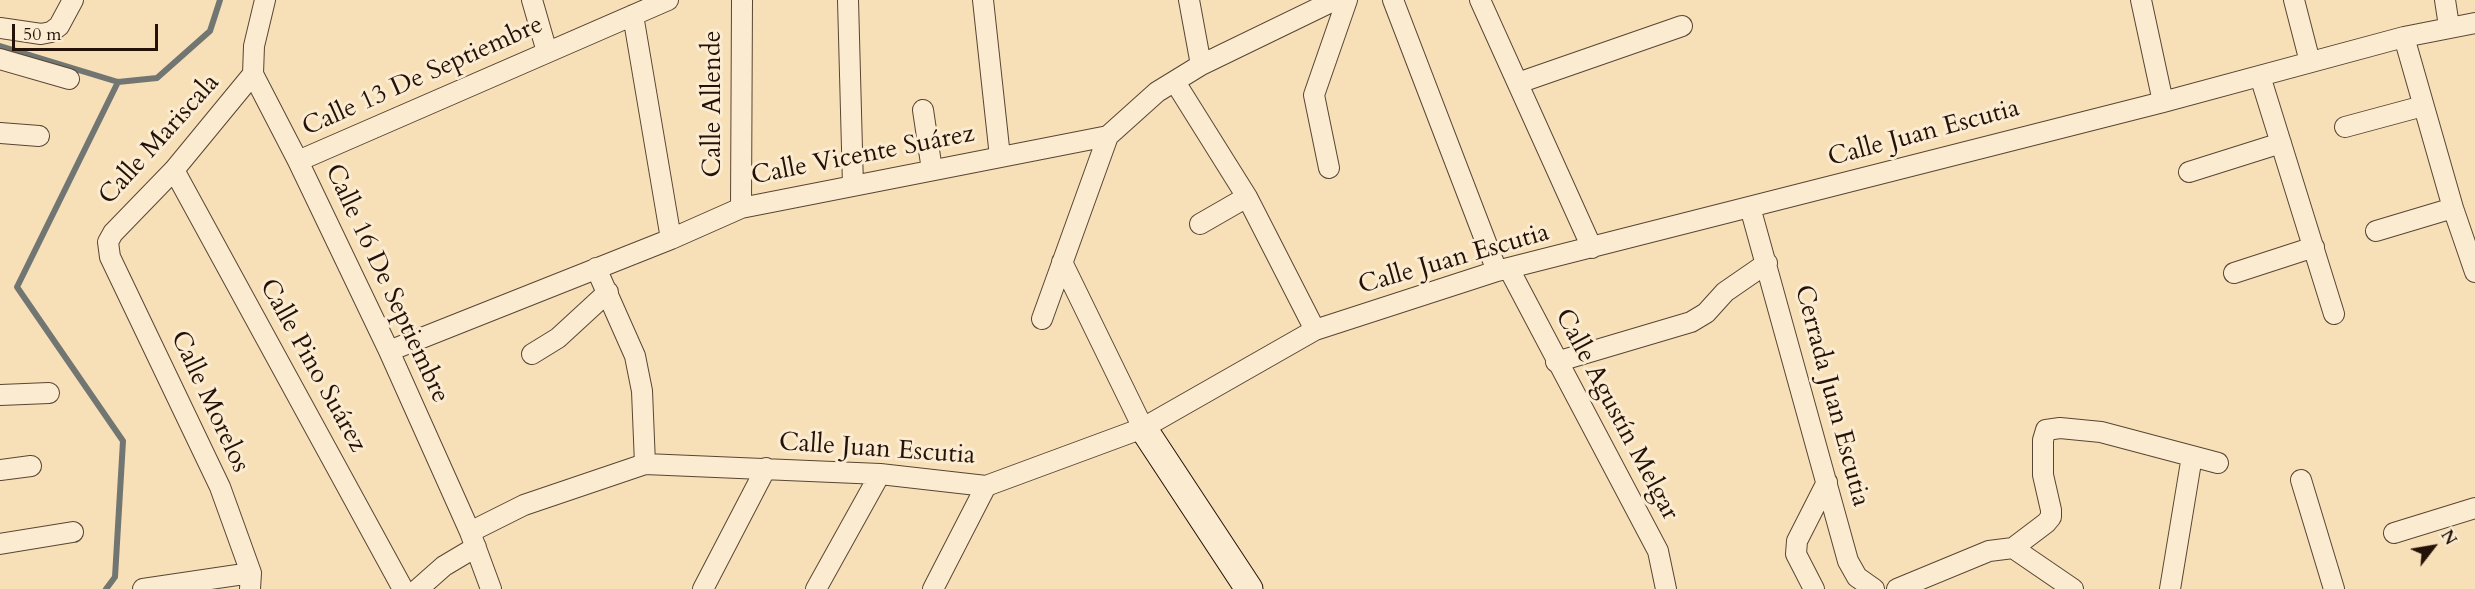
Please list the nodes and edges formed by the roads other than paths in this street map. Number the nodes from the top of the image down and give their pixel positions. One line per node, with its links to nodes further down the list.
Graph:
1 (73, 0): 20 (street)
2 (265, 0): 26 (street, Calle 16 De Septiembre)
3 (532, 0): 22 (street)
4 (668, 0): 16 (street, Calle 13 De Septiembre)
5 (742, 0): 48 (street, Calle Allende)
6 (848, 0): 45 (street)
7 (983, 0): 39 (street)
8 (1190, 0): 25 (street)
9 (1335, 0): 25 (street)
10 (1347, 0): 41 (street)
11 (1393, 0): 59 (street, Calle Agustín Melgar)
12 (1480, 0): 30 (street)
13 (2141, 0): 31 (street)
14 (2294, 0): 24 (street)
15 (2445, 0): 19 (street)
16 (633, 15): 22 (street, Calle 13 De Septiembre); 52 (street)
17 (2475, 23): 19 (street, Calle Juan Escutia)
18 (1682, 26): 30 (street)
19 (2449, 26): 21 (street, Calle Juan Escutia)
20 (0, 28)
21 (2404, 37): 24 (street, Calle Juan Escutia); 32 (street)
22 (547, 52): 40 (street, Calle 13 De Septiembre)
23 (0, 59): 28 (street)
24 (2310, 62): 27 (street, Calle Juan Escutia)
25 (1201, 65): 29 (street)
26 (253, 74): 40 (street, Calle 16 De Septiembre); 42 (street, Calle Mariscala)
27 (2260, 76): 31 (street, Calle Juan Escutia); 38 (street)
28 (69, 79)
29 (1175, 81): 37 (street); 46 (street)
30 (1518, 83): 55 (street)
31 (2163, 102): 47 (street, Calle Juan Escutia)
32 (2422, 106): 34 (street); 49 (street)
33 (923, 110): 43 (street)
34 (2345, 127)
35 (0, 133): 36 (street)
36 (39, 136)
37 (1108, 136): 39 (street, Calle Vicente Suárez); 56 (street)
38 (2281, 142): 44 (street); 54 (street)
39 (1000, 157): 43 (street, Calle Vicente Suárez)
40 (298, 161): 66 (street, Calle 16 De Septiembre)
41 (1329, 168)
42 (174, 170): 53 (street, Calle Mariscala); 90 (street, Calle Pino Suárez)
43 (932, 170): 45 (street, Calle Vicente Suárez)
44 (2189, 172)
45 (853, 186): 48 (street, Calle Vicente Suárez)
46 (1248, 197): 50 (street); 65 (street)
47 (1750, 207): 55 (street, Calle Juan Escutia); 57 (street, Cerrada Juan Escutia)
48 (741, 208): 52 (street, Calle Vicente Suárez)
49 (2453, 208): 51 (street); 60 (street)
50 (1200, 225)
51 (2376, 231)
52 (671, 239): 58 (street, Calle Vicente Suárez)
53 (108, 242): 88 (street, Calle Morelos)
54 (2314, 247): 61 (street); 63 (street)
55 (1592, 248): 59 (street, Calle Juan Escutia)
56 (1062, 262): 64 (street); 71 (street)
57 (1767, 263): 68 (street); 80 (street, Cerrada Juan Escutia)
58 (596, 268): 62 (street); 66 (street, Calle Vicente Suárez)
59 (1503, 270): 65 (street, Calle Juan Escutia); 68 (street, Calle Agustín Melgar)
60 (2475, 272)
61 (2234, 273)
62 (608, 292): 67 (street); 74 (street)
63 (2334, 314)
64 (1042, 319)
65 (1315, 330): 71 (street, Calle Juan Escutia)
66 (389, 351): 85 (street, Calle 16 De Septiembre)
67 (532, 354)
68 (1557, 362): 97 (street, Calle Agustín Melgar)
69 (49, 393): 70 (street)
70 (0, 396)
71 (1143, 428): 81 (street, Calle Juan Escutia); 96 (street)
72 (2192, 456): 73 (street); 87 (street); 102 (street)
73 (2218, 463)
74 (645, 464): 76 (street, Calle Juan Escutia); 85 (street, Calle Juan Escutia)
75 (31, 466): 77 (street)
76 (766, 468): 78 (street, Calle Juan Escutia); 93 (street)
77 (0, 470)
78 (880, 474): 81 (street, Calle Juan Escutia); 94 (street)
79 (2301, 480): 103 (street)
80 (1827, 482): 98 (street); 99 (street, Cerrada Juan Escutia)
81 (986, 486): 95 (street)
82 (2475, 508): 84 (street)
83 (73, 532): 86 (street)
84 (2394, 533)
85 (473, 539): 91 (street); 92 (street, Calle 16 De Septiembre)
86 (0, 544)
87 (2013, 548): 100 (street); 101 (street)
88 (250, 581): 89 (street)
89 (143, 589)
90 (403, 589)
91 (418, 589)
92 (491, 589)
93 (703, 589)
94 (816, 589)
95 (933, 589)
96 (1249, 589)
97 (1666, 589)
98 (1814, 589)
99 (1874, 589)
100 (1898, 589)
101 (2073, 589)
102 (2170, 589)
103 (2334, 589)

